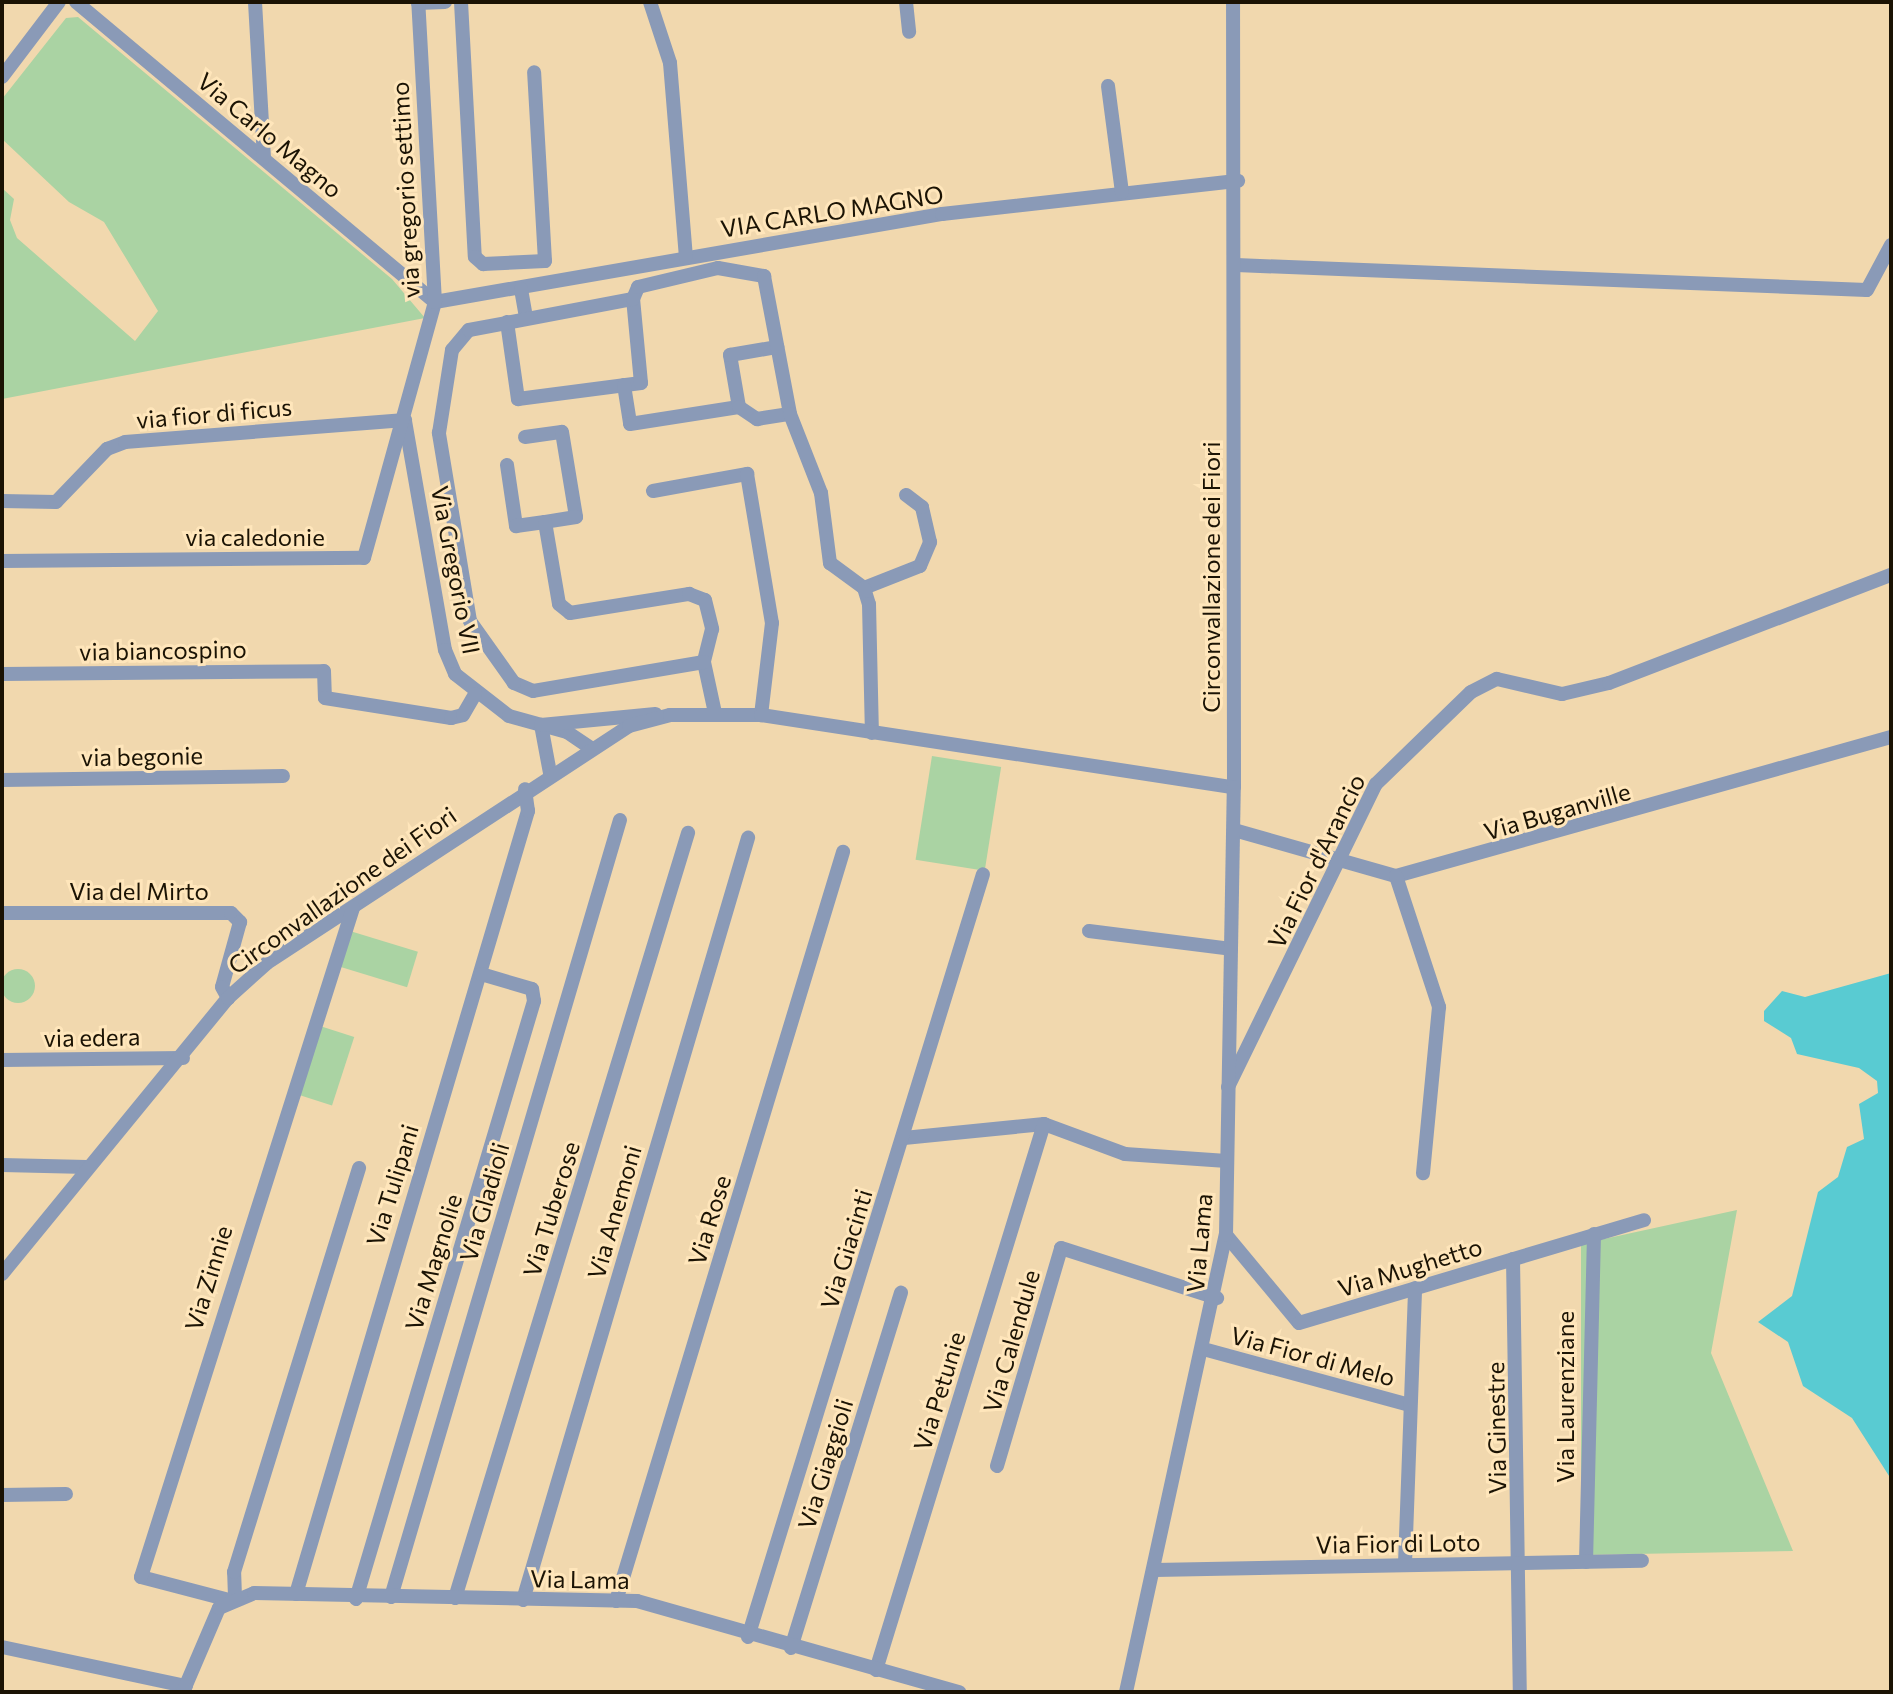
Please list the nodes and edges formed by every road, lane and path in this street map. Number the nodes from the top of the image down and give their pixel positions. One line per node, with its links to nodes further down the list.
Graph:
1 (59, 2): 12 (street)
2 (76, 2): 14 (street, Via Carlo Magno)
3 (255, 2): 14 (street)
4 (445, 2): 9 (street)
5 (461, 2): 20 (street)
6 (651, 2): 19 (street)
7 (906, 2): 10 (street)
8 (1233, 2): 15 (street, Circonvallazione dei Fiori)
9 (418, 3): 26 (street, via gregorio settimo)
10 (909, 32)
11 (534, 72): 20 (street)
12 (2, 77)
13 (1108, 86): 16 (street)
14 (264, 158): 26 (street, Via Carlo Magno)
15 (1238, 181): 16 (street, VIA CARLO MAGNO); 21 (street, Circonvallazione dei Fiori)
16 (1122, 192): 18 (street, VIA CARLO MAGNO)
17 (1891, 245): 21 (street)
18 (714, 252): 19 (street, VIA CARLO MAGNO); 22 (street)
19 (686, 257): 23 (street, VIA CARLO MAGNO)
20 (545, 261): 23 (street)
21 (1236, 265): 56 (street, Circonvallazione dei Fiori)
22 (718, 268): 25 (street); 29 (street)
23 (547, 284): 24 (street, VIA CARLO MAGNO)
24 (521, 289): 26 (street, VIA CARLO MAGNO); 27 (street)
25 (633, 299): 27 (street); 30 (street)
26 (435, 302): 33 (street, via gregorio settimo)
27 (526, 318): 28 (street)
28 (507, 322): 30 (street); 43 (street)
29 (777, 347): 31 (street); 32 (street)
30 (624, 385): 31 (street)
31 (739, 407): 32 (street)
32 (790, 414): 42 (street)
33 (405, 420): 38 (street, via fior di ficus); 40 (street, via caledonie); 45 (street, Via Gregorio VII)
34 (525, 437): 39 (street)
35 (507, 465): 39 (street)
36 (653, 491): 48 (street)
37 (906, 495): 42 (street)
38 (2, 501)
39 (545, 522): 43 (street)
40 (2, 561)
41 (1891, 575): 63 (street, Via Fior d'Arancio)
42 (864, 588): 50 (street)
43 (704, 662): 46 (street)
44 (2, 674): 45 (street, via biancospino)
45 (475, 694): 49 (street)
46 (715, 713): 47 (street, Circonvallazione dei Fiori); 48 (street, Circonvallazione dei Fiori)
47 (670, 715): 49 (street); 52 (street, Circonvallazione dei Fiori)
48 (761, 715): 50 (street, Circonvallazione dei Fiori)
49 (541, 725): 52 (street); 53 (street)
50 (872, 733): 56 (street, Circonvallazione dei Fiori)
51 (1891, 737): 65 (street, Via Buganville)
52 (589, 747): 53 (street, Circonvallazione dei Fiori)
53 (550, 773): 57 (street, Circonvallazione dei Fiori)
54 (283, 776): 55 (street, via begonie)
55 (2, 780)
56 (1234, 787): 59 (street, Via Lama)
57 (525, 789): 66 (street, Circonvallazione dei Fiori); 70 (street, Via Tulipani)
58 (620, 820): 101 (street, Via Gladioli)
59 (1234, 830): 63 (street); 69 (street, Via Lama)
60 (688, 833): 103 (street, Via Tuberose)
61 (748, 838): 105 (street, Via Anemoni)
62 (843, 852): 106 (street, Via Rose)
63 (1340, 857): 65 (street); 74 (street, Via Fior d'Arancio)
64 (983, 874): 76 (street, Via Giacinti)
65 (1396, 876): 81 (street)
66 (353, 908): 71 (street, Circonvallazione dei Fiori); 102 (street, Via Zinnie)
67 (2, 913): 71 (street, Via del Mirto)
68 (1089, 931): 69 (street)
69 (1231, 949): 74 (street, Via Lama)
70 (481, 974): 100 (street, Via Tulipani); 104 (street, Via Magnolie)
71 (228, 998): 72 (street, Circonvallazione dei Fiori)
72 (183, 1058): 73 (street, via edera); 79 (street, Circonvallazione dei Fiori)
73 (2, 1060)
74 (1228, 1087): 77 (street, Via Lama)
75 (1044, 1124): 76 (street); 77 (street); 110 (street, Via Petunie)
76 (904, 1138): 107 (street, Via Giacinti)
77 (1227, 1161): 84 (street, Via Lama)
78 (2, 1165): 79 (street)
79 (87, 1167): 86 (street, Circonvallazione dei Fiori)
80 (359, 1168): 102 (street)
81 (1423, 1173)
82 (1644, 1220): 83 (street, Via Mughetto)
83 (1594, 1234): 85 (street, Via Mughetto); 96 (street, Via Laurenziane)
84 (1226, 1235): 87 (street, Via Mughetto); 89 (street, Via Lama)
85 (1513, 1259): 87 (street, Via Mughetto); 97 (street, Via Ginestre)
86 (2, 1274)
87 (1415, 1288): 91 (street)
88 (901, 1293): 109 (street, Via Giaggioli)
89 (1217, 1298): 90 (street, Via Lama); 92 (street, Via Calendule)
90 (1207, 1350): 91 (street, Via Fior di Melo); 99 (street, Via Lama)
91 (1409, 1405): 98 (street)
92 (997, 1466)
93 (66, 1494): 94 (street)
94 (2, 1495)
95 (1642, 1561): 96 (street, Via Fior di Loto)
96 (1586, 1562): 97 (street, Via Fior di Loto)
97 (1519, 1563): 98 (street, Via Fior di Loto); 114 (street, Via Ginestre)
98 (1405, 1564): 99 (street, Via Fior di Loto)
99 (1155, 1570): 113 (street, Via Lama)
100 (296, 1594): 102 (street, Via Lama); 104 (street, Via Lama)
101 (391, 1597): 103 (street, Via Lama); 104 (street, Via Lama)
102 (232, 1598): 111 (street)
103 (455, 1598): 105 (street, Via Lama)
104 (356, 1599)
105 (523, 1600): 106 (street, Via Lama)
106 (616, 1601): 107 (street, Via Lama)
107 (748, 1637): 109 (street, Via Lama)
108 (2, 1647): 111 (street)
109 (791, 1648): 110 (street, Via Lama)
110 (876, 1670): 112 (street, Via Lama)
111 (185, 1689)
112 (959, 1692)
113 (1126, 1692)
114 (1520, 1692)

